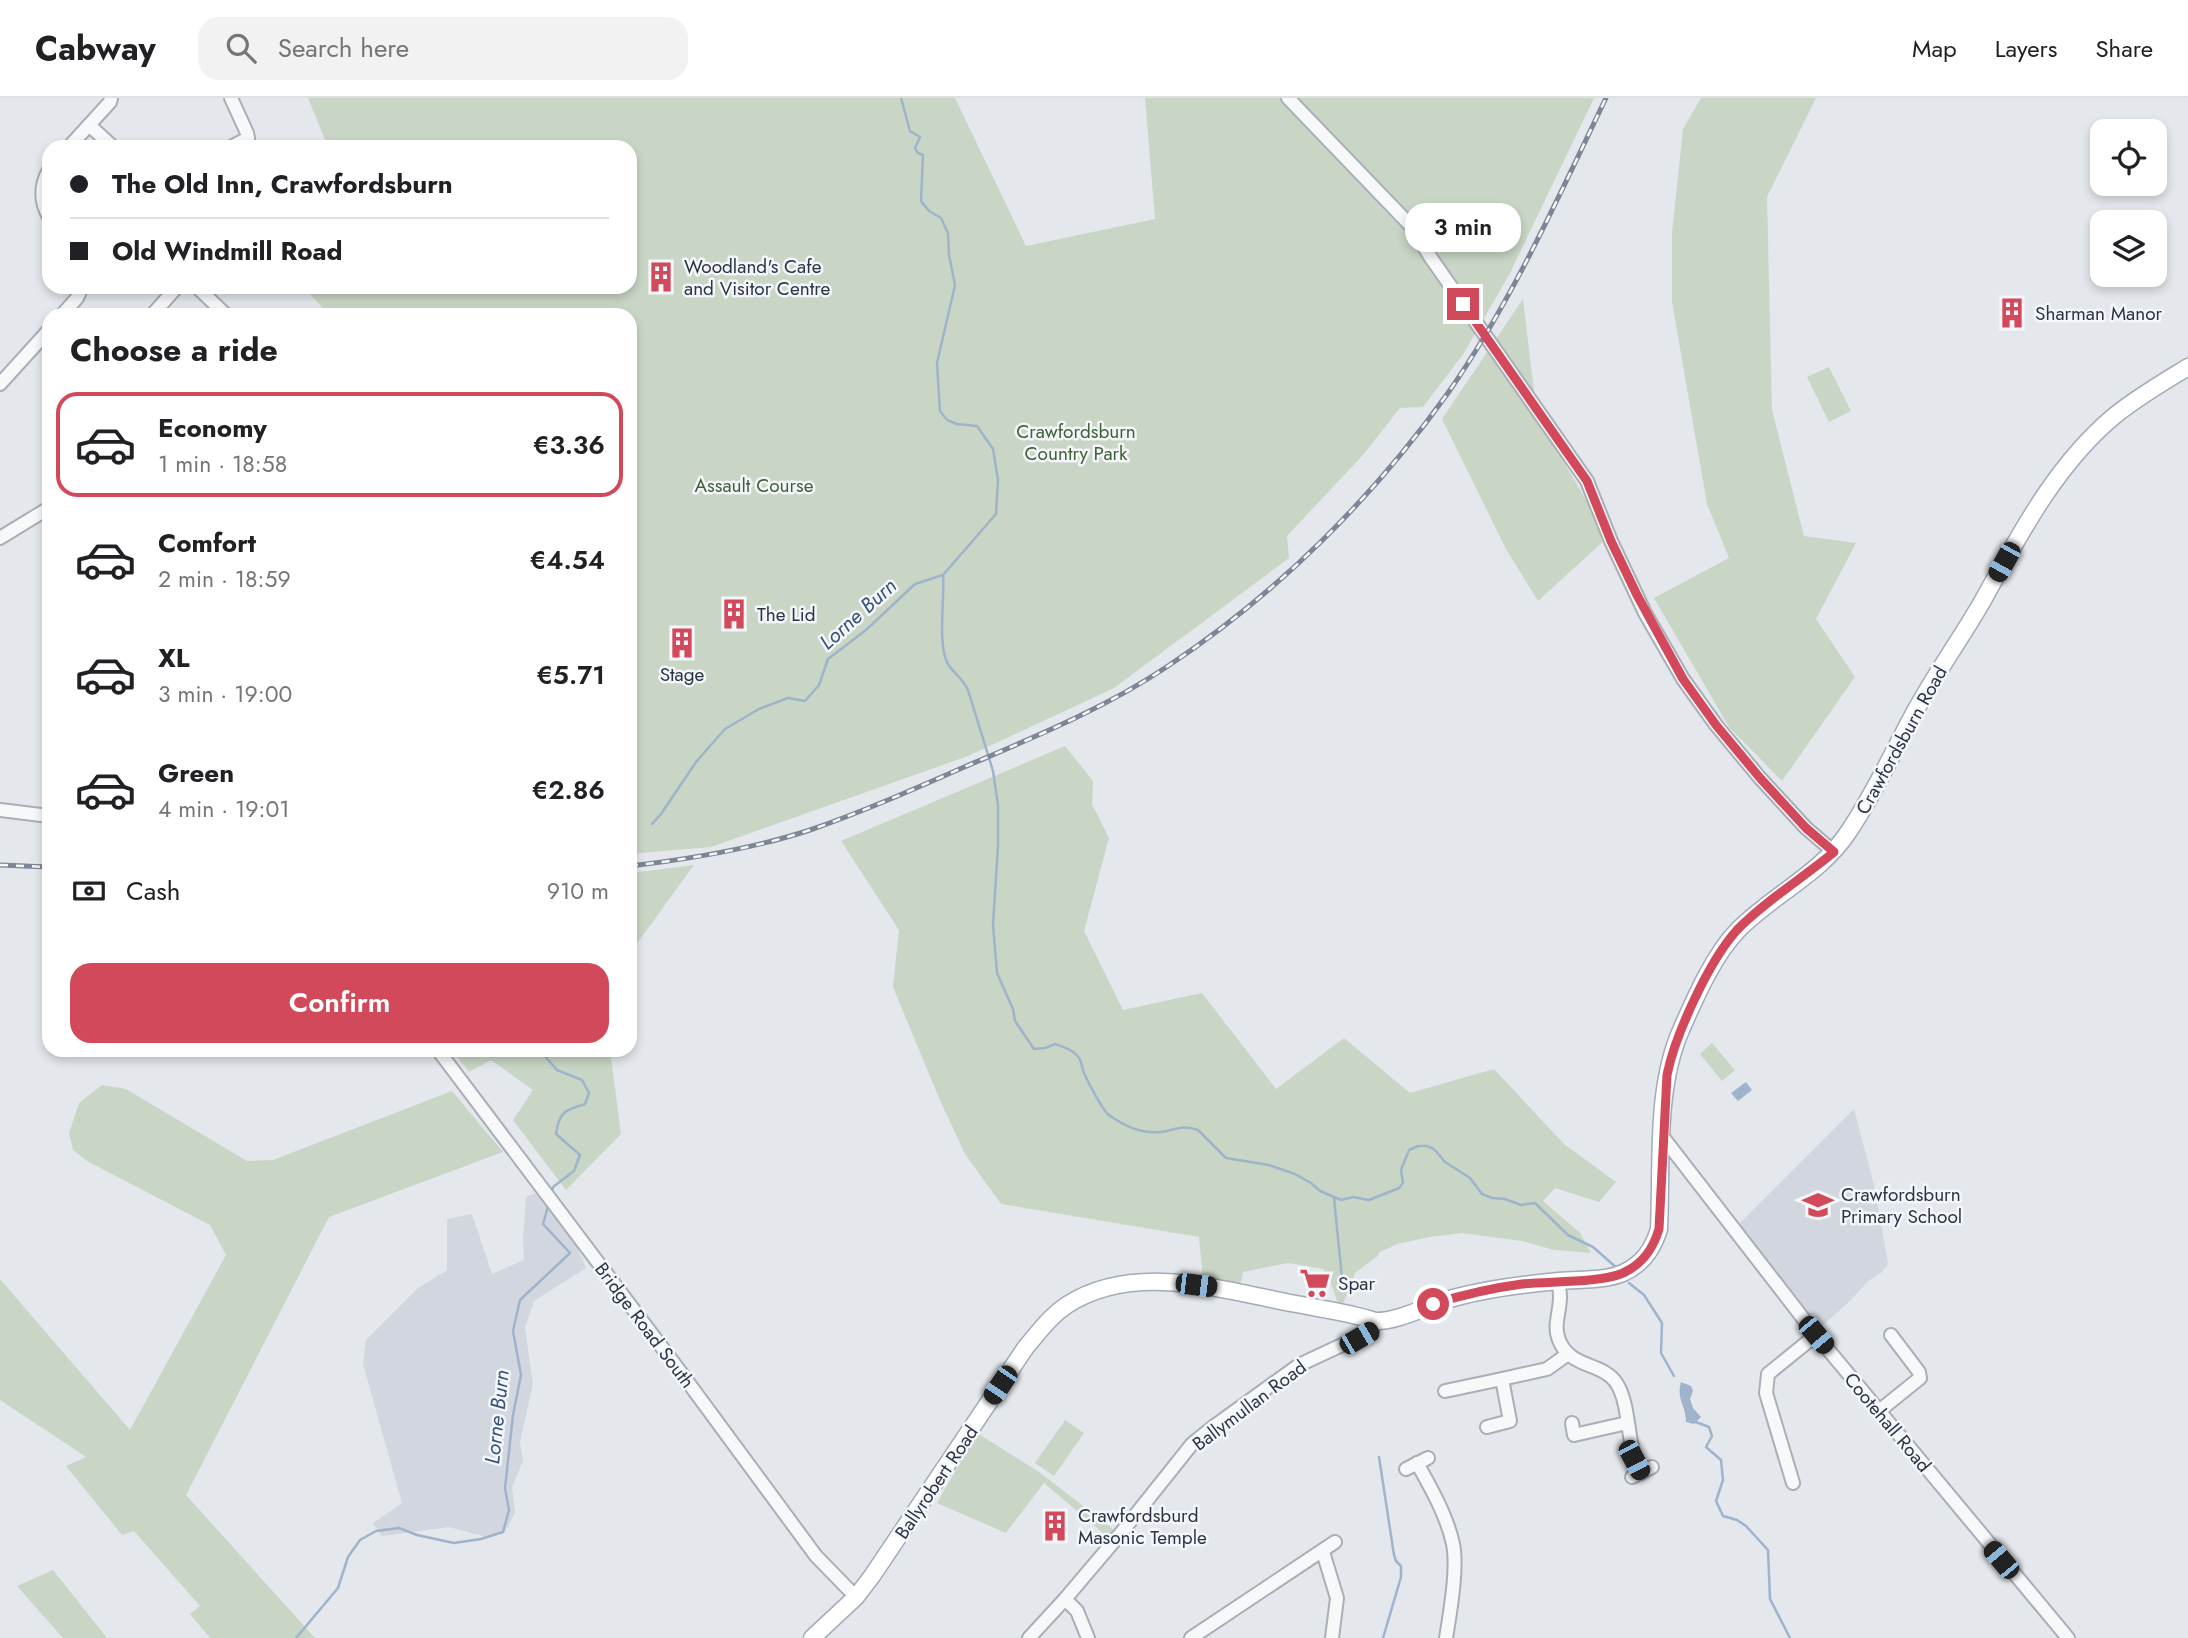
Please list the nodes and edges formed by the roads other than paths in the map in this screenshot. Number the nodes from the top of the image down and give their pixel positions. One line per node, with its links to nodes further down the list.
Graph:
1 (111, 98): 4 (street)
2 (231, 98): 7 (street)
3 (1288, 98): 21 (street)
4 (89, 125): 5 (street); 6 (street)
5 (75, 140)
6 (105, 140)
7 (244, 140)
8 (79, 294): 11 (street)
9 (171, 294): 12 (street)
10 (204, 294): 13 (street)
11 (68, 308)
12 (158, 308)
13 (219, 308)
14 (42, 338): 16 (street)
15 (2188, 368): 21 (main road, Crawfordsburn Road)
16 (0, 384)
17 (42, 512): 18 (street)
18 (0, 538)
19 (0, 810): 20 (street)
20 (42, 815)
21 (1834, 852): 23 (main road, Crawfordsburn Road)
22 (443, 1057): 40 (street, Bridge Road South)
23 (1662, 1136): 24 (main road, Crawfordsburn Road); 26 (street, Cootehall Road)
24 (1558, 1281): 25 (main road, Crawfordsburn Road); 28 (street)
25 (1375, 1321): 40 (main road, Ballyrobert Road); 41 (street, Ballymullan Road)
26 (1816, 1335): 31 (street, Cootehall Road); 37 (street)
27 (1891, 1335): 31 (street)
28 (1568, 1354): 29 (street); 32 (street)
29 (1502, 1379): 30 (street); 33 (street)
30 (1445, 1391)
31 (1878, 1411): 48 (street, Cootehall Road)
32 (1627, 1423): 34 (street); 36 (street)
33 (1487, 1427)
34 (1574, 1434)
35 (1417, 1463): 47 (street)
36 (1642, 1472)
37 (1793, 1483)
38 (1335, 1542): 39 (street)
39 (1323, 1552): 45 (street); 46 (street)
40 (856, 1597): 42 (main road, Ballyrobert Road)
41 (1065, 1600): 43 (street, Ballymullan Road); 44 (street)
42 (812, 1638)
43 (1028, 1638)
44 (1088, 1638)
45 (1191, 1638)
46 (1332, 1638)
47 (1446, 1638)
48 (2068, 1638)

